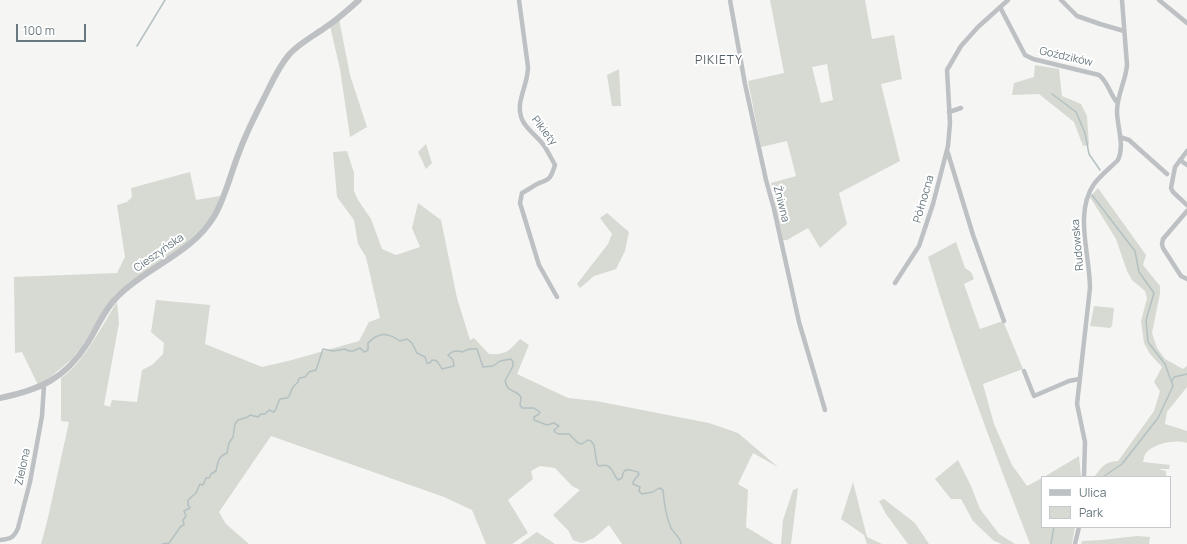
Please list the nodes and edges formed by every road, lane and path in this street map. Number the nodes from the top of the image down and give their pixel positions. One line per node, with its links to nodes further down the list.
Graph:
1 (359, 0): 28 (street, Cieszyńska)
2 (518, 0): 24 (street, Pikiety)
3 (730, 0): 30 (street, Żniwna)
4 (1008, 0): 8 (street, Północna)
5 (1061, 0): 10 (street)
6 (1122, 0): 10 (street, Rudowska)
7 (1159, 0): 9 (street)
8 (1000, 7): 11 (street, Goździków); 13 (street, Północna)
9 (1187, 23)
10 (1124, 31): 11 (street, Rudowska)
11 (1118, 101): 14 (street, Rudowska)
12 (961, 108): 13 (street)
13 (950, 112): 15 (street, Północna)
14 (1120, 137): 19 (street); 27 (street, Rudowska)
15 (947, 150): 23 (street, Północna); 25 (street)
16 (1187, 151): 17 (street)
17 (1180, 160): 18 (street); 20 (street)
18 (1187, 165)
19 (1167, 174)
20 (1187, 205)
21 (1187, 212): 22 (street)
22 (1187, 279)
23 (895, 283)
24 (557, 297)
25 (1004, 321)
26 (1024, 370): 27 (street)
27 (1079, 378): 31 (street, Rudowska)
28 (44, 385): 29 (street, Cieszyńska); 33 (street, Zielona)
29 (0, 398)
30 (825, 410)
31 (1084, 476)
32 (1079, 528): 34 (street)
33 (0, 540)
34 (1075, 544)

